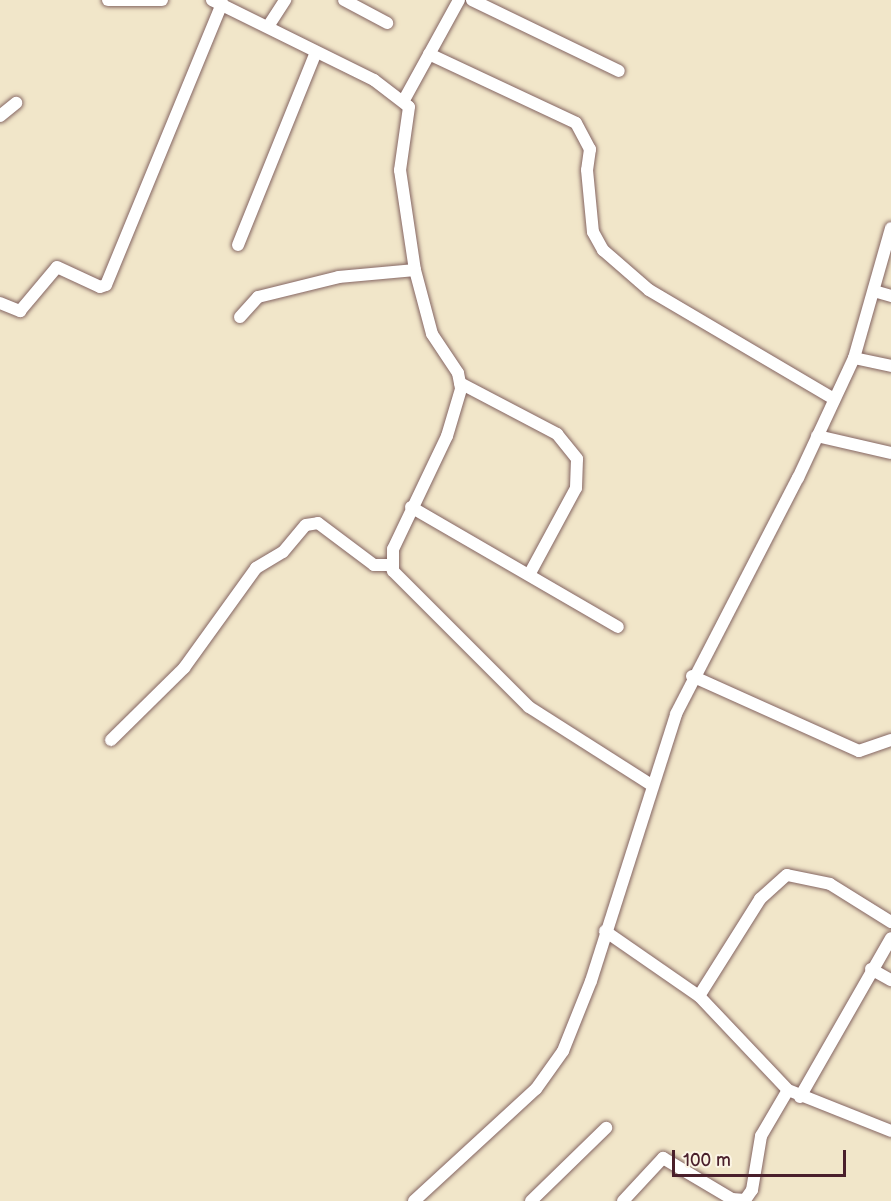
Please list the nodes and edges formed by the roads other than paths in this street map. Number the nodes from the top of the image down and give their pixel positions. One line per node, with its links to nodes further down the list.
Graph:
1 (108, 0): 2 (street)
2 (162, 0)
3 (285, 0): 9 (street)
4 (344, 0): 8 (street)
5 (459, 0): 11 (street)
6 (472, 0): 12 (street)
7 (217, 1): 9 (street); 21 (street)
8 (387, 23)
9 (268, 25): 10 (street)
10 (316, 52): 13 (street); 17 (street)
11 (429, 54): 13 (street); 26 (street)
12 (619, 71)
13 (404, 99): 18 (street)
14 (16, 103): 15 (street)
15 (0, 116)
16 (891, 228): 19 (street)
17 (238, 246)
18 (414, 270): 22 (street); 25 (street)
19 (874, 291): 20 (street); 23 (street)
20 (891, 296)
21 (0, 303)
22 (240, 317)
23 (854, 358): 24 (street); 26 (street)
24 (891, 366)
25 (460, 383): 29 (street); 31 (street)
26 (834, 399): 27 (street)
27 (817, 436): 28 (street); 33 (street)
28 (891, 453)
29 (411, 507): 30 (street); 31 (street)
30 (391, 565): 34 (street); 36 (street)
31 (530, 573): 32 (street)
32 (618, 627)
33 (692, 676): 35 (street); 36 (street)
34 (111, 740)
35 (891, 740)
36 (650, 784): 38 (street)
37 (891, 922): 42 (street)
38 (605, 931): 42 (street); 47 (street)
39 (891, 938): 40 (street)
40 (871, 969): 41 (street); 44 (street)
41 (891, 980)
42 (699, 996): 43 (street)
43 (788, 1090): 44 (street); 49 (street)
44 (800, 1097): 46 (street)
45 (606, 1128): 48 (street)
46 (891, 1131)
47 (414, 1201)
48 (531, 1201)
49 (623, 1201)

